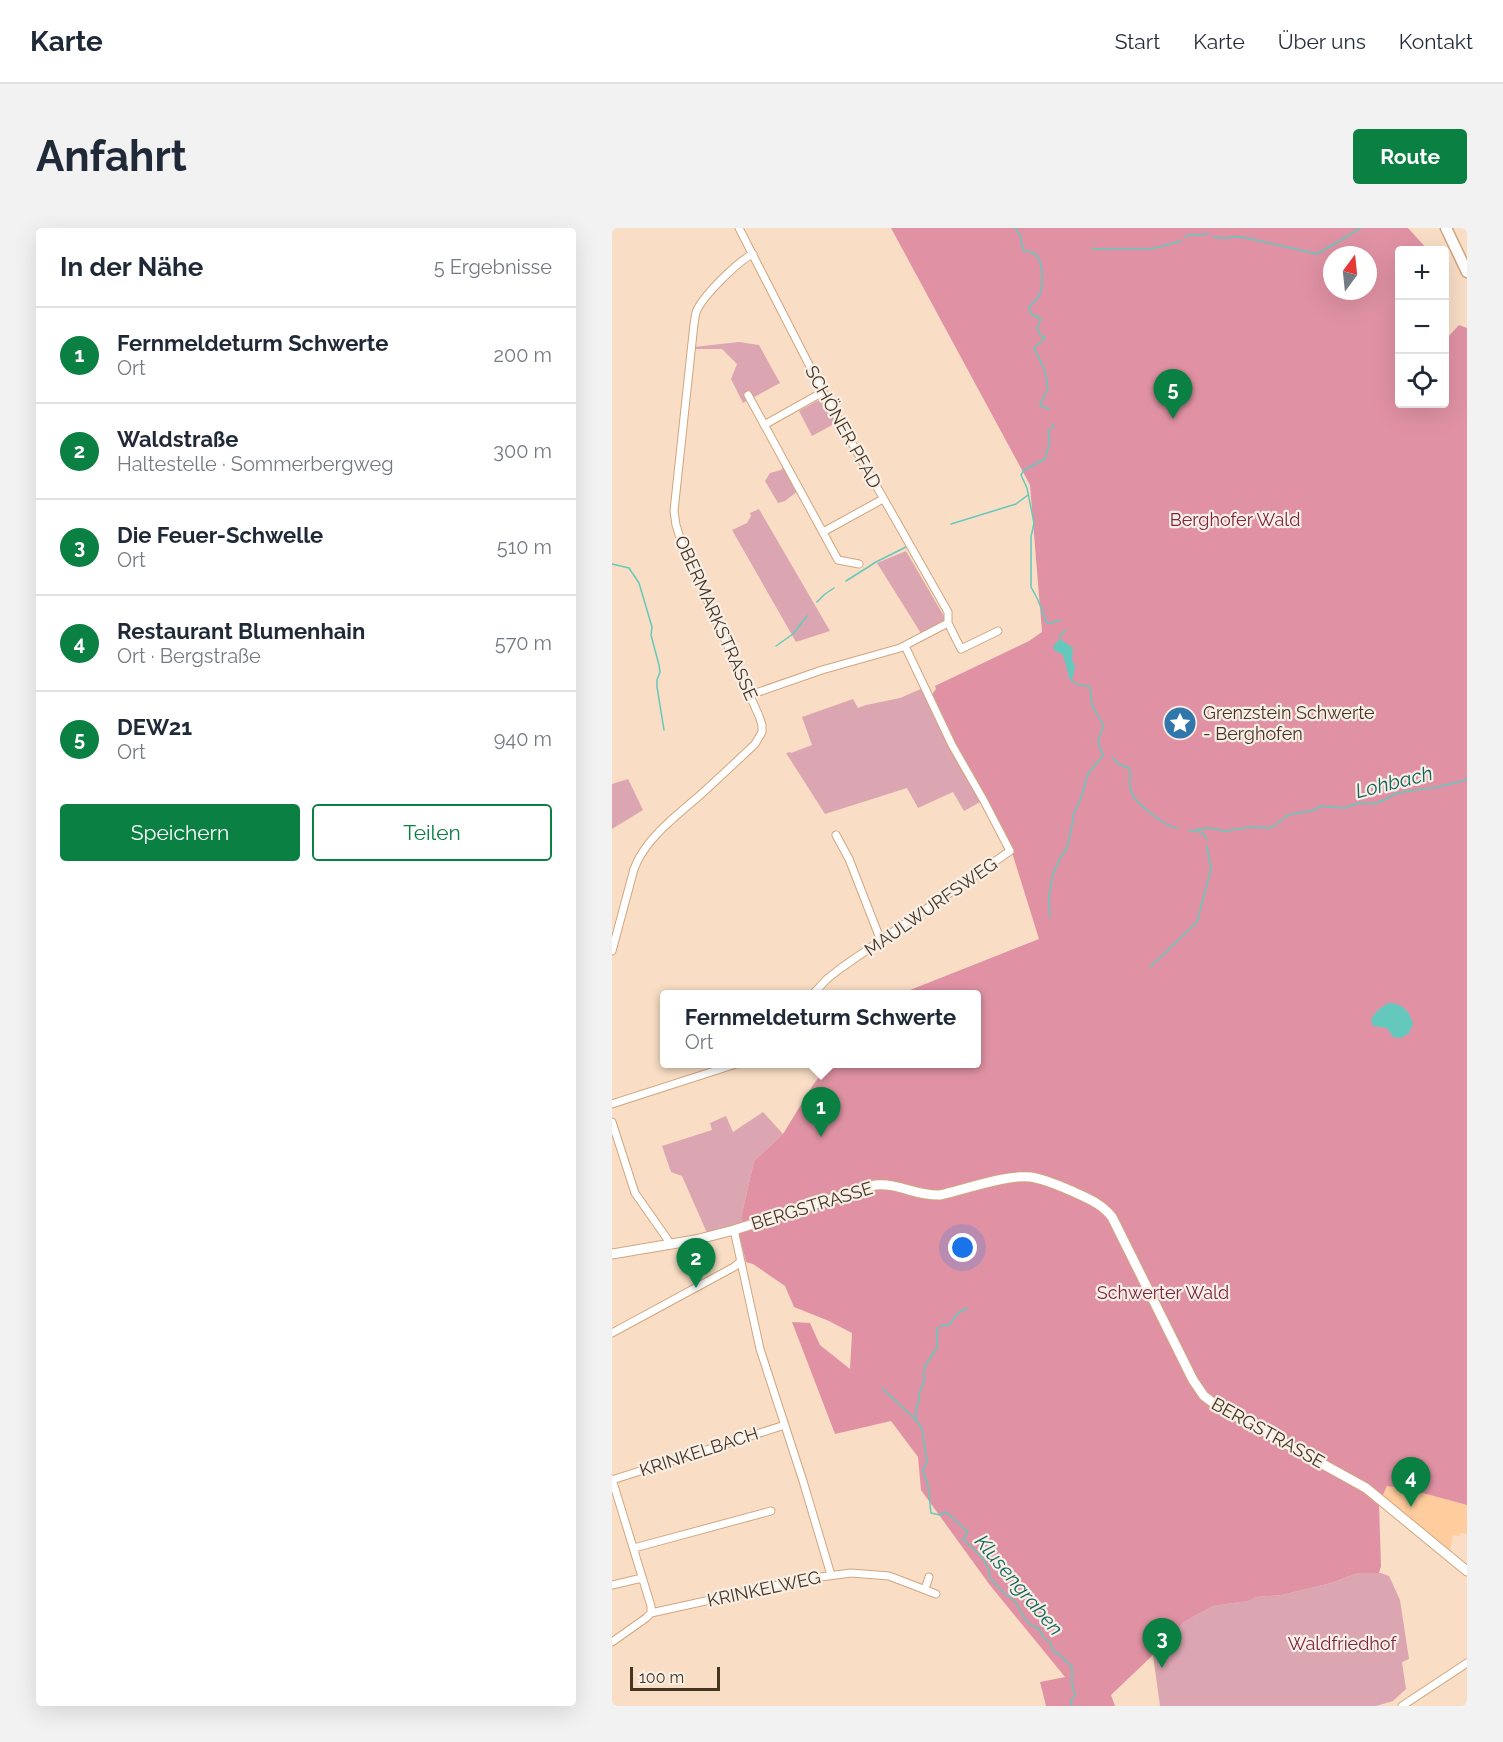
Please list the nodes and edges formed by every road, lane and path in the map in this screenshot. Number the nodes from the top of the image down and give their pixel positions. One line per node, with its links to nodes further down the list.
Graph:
1 (739, 228): 3 (street, SCHÖNER PFAD)
2 (1446, 228): 4 (main road)
3 (753, 254): 5 (street, SCHÖNER PFAD); 14 (street, OBERMARKSTRASSE)
4 (1467, 272)
5 (823, 392): 7 (street); 8 (street, SCHÖNER PFAD)
6 (748, 395): 7 (street)
7 (764, 425): 9 (street)
8 (883, 499): 9 (street); 11 (street, SCHÖNER PFAD)
9 (823, 532): 10 (street)
10 (859, 564)
11 (948, 623): 12 (street, SCHÖNER PFAD); 13 (street)
12 (998, 631)
13 (905, 646): 14 (street); 16 (street, MAULWURFSWEG)
14 (750, 695): 17 (street, OBERMARKSTRASSE)
15 (836, 835): 16 (street)
16 (881, 941): 18 (street, MAULWURFSWEG)
17 (612, 951)
18 (817, 990)
19 (724, 1068): 20 (street)
20 (612, 1104)
21 (612, 1122): 23 (street)
22 (734, 1230): 23 (main road, BERGSTRASSE); 25 (street); 31 (main road, BERGSTRASSE)
23 (669, 1245): 24 (main road, BERGSTRASSE)
24 (612, 1254)
25 (741, 1262): 26 (street); 27 (street)
26 (612, 1333)
27 (785, 1425): 28 (street, KRINKELBACH); 32 (street)
28 (612, 1480): 30 (street)
29 (771, 1511): 30 (street)
30 (634, 1548): 34 (street)
31 (1467, 1571)
32 (831, 1575): 36 (street, KRINKELWEG); 38 (street, KRINKELWEG)
33 (930, 1577): 36 (street)
34 (642, 1578): 35 (street); 38 (street)
35 (612, 1585)
36 (925, 1589): 37 (street, KRINKELWEG)
37 (936, 1594)
38 (651, 1613): 39 (street, KRINKELWEG)
39 (612, 1642)
40 (1467, 1663): 41 (street)
41 (1401, 1706)

